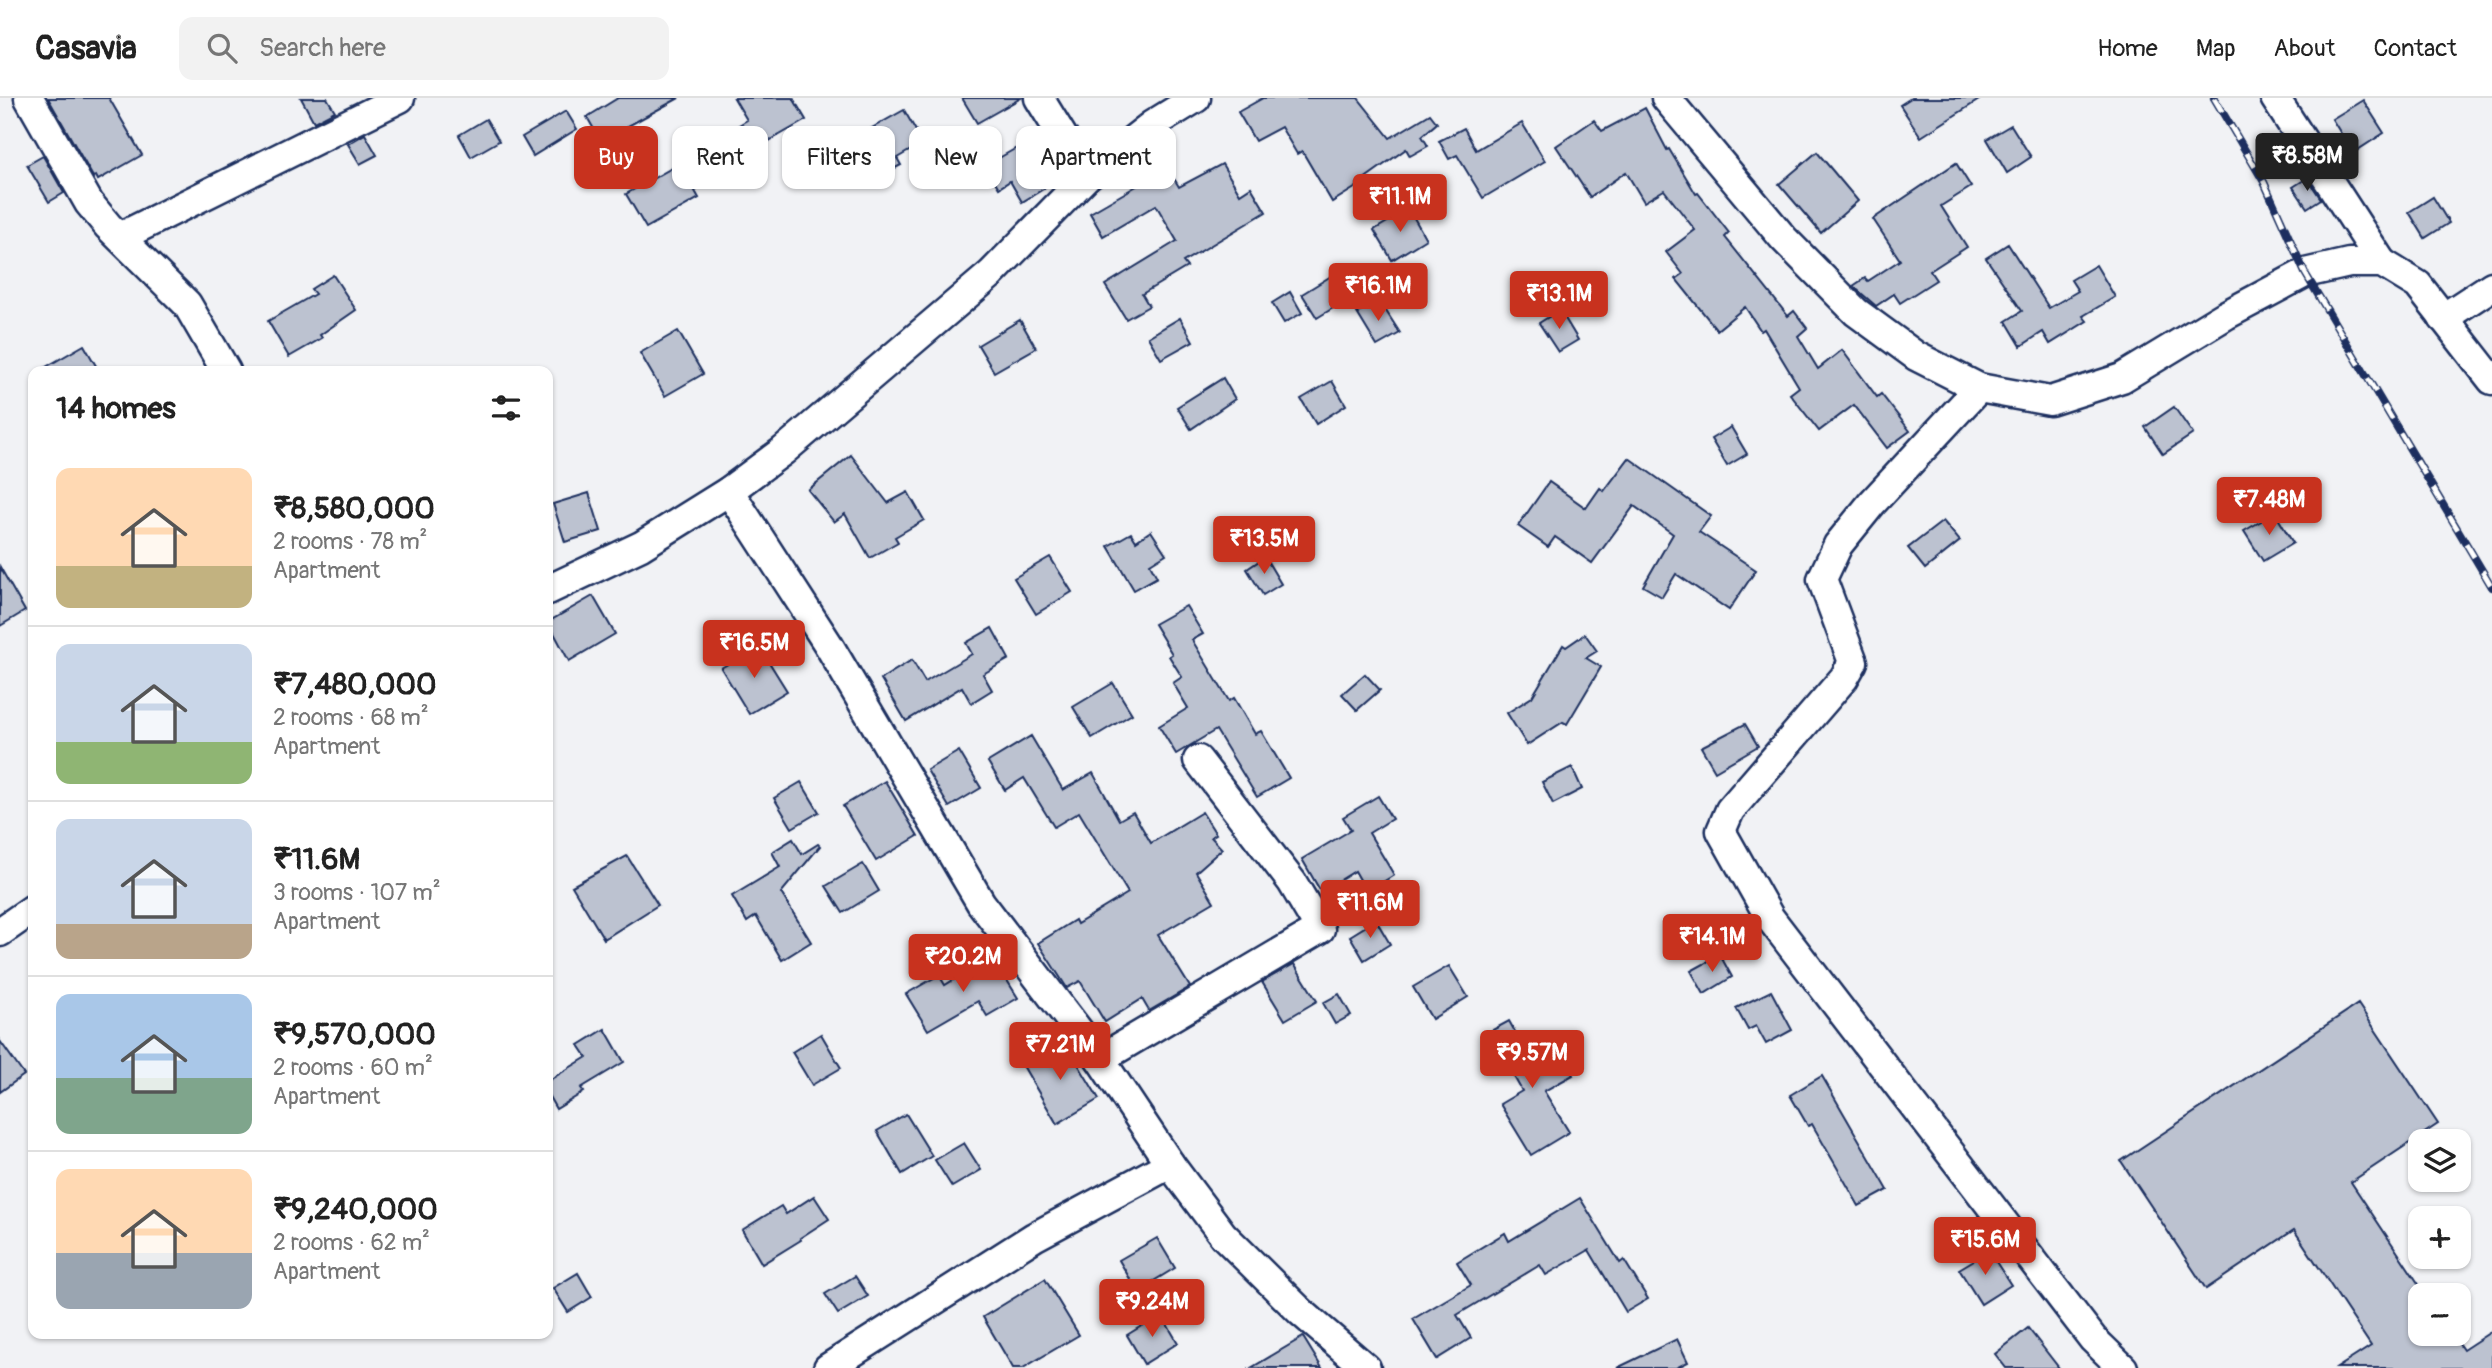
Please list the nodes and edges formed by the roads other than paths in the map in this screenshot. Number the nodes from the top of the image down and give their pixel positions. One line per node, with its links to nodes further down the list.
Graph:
1 (29, 98): 10 (street)
2 (400, 98): 10 (street)
3 (1039, 98): 7 (street)
4 (1196, 98): 8 (street)
5 (1666, 98): 16 (street)
6 (2275, 98): 11 (street)
7 (1056, 126)
8 (1151, 126)
9 (1074, 189): 17 (street)
10 (120, 237): 14 (street)
11 (2382, 263): 13 (street); 16 (street)
12 (2492, 286): 13 (street)
13 (2443, 318): 15 (street)
14 (223, 366)
15 (2492, 380)
16 (1979, 388): 26 (street)
17 (729, 491): 18 (street); 22 (street)
18 (553, 588)
19 (1198, 760): 22 (street)
20 (28, 912): 21 (street)
21 (0, 932)
22 (1100, 1059): 23 (street)
23 (1170, 1164): 24 (street); 25 (street)
24 (828, 1368)
25 (1366, 1368)
26 (2123, 1368)

